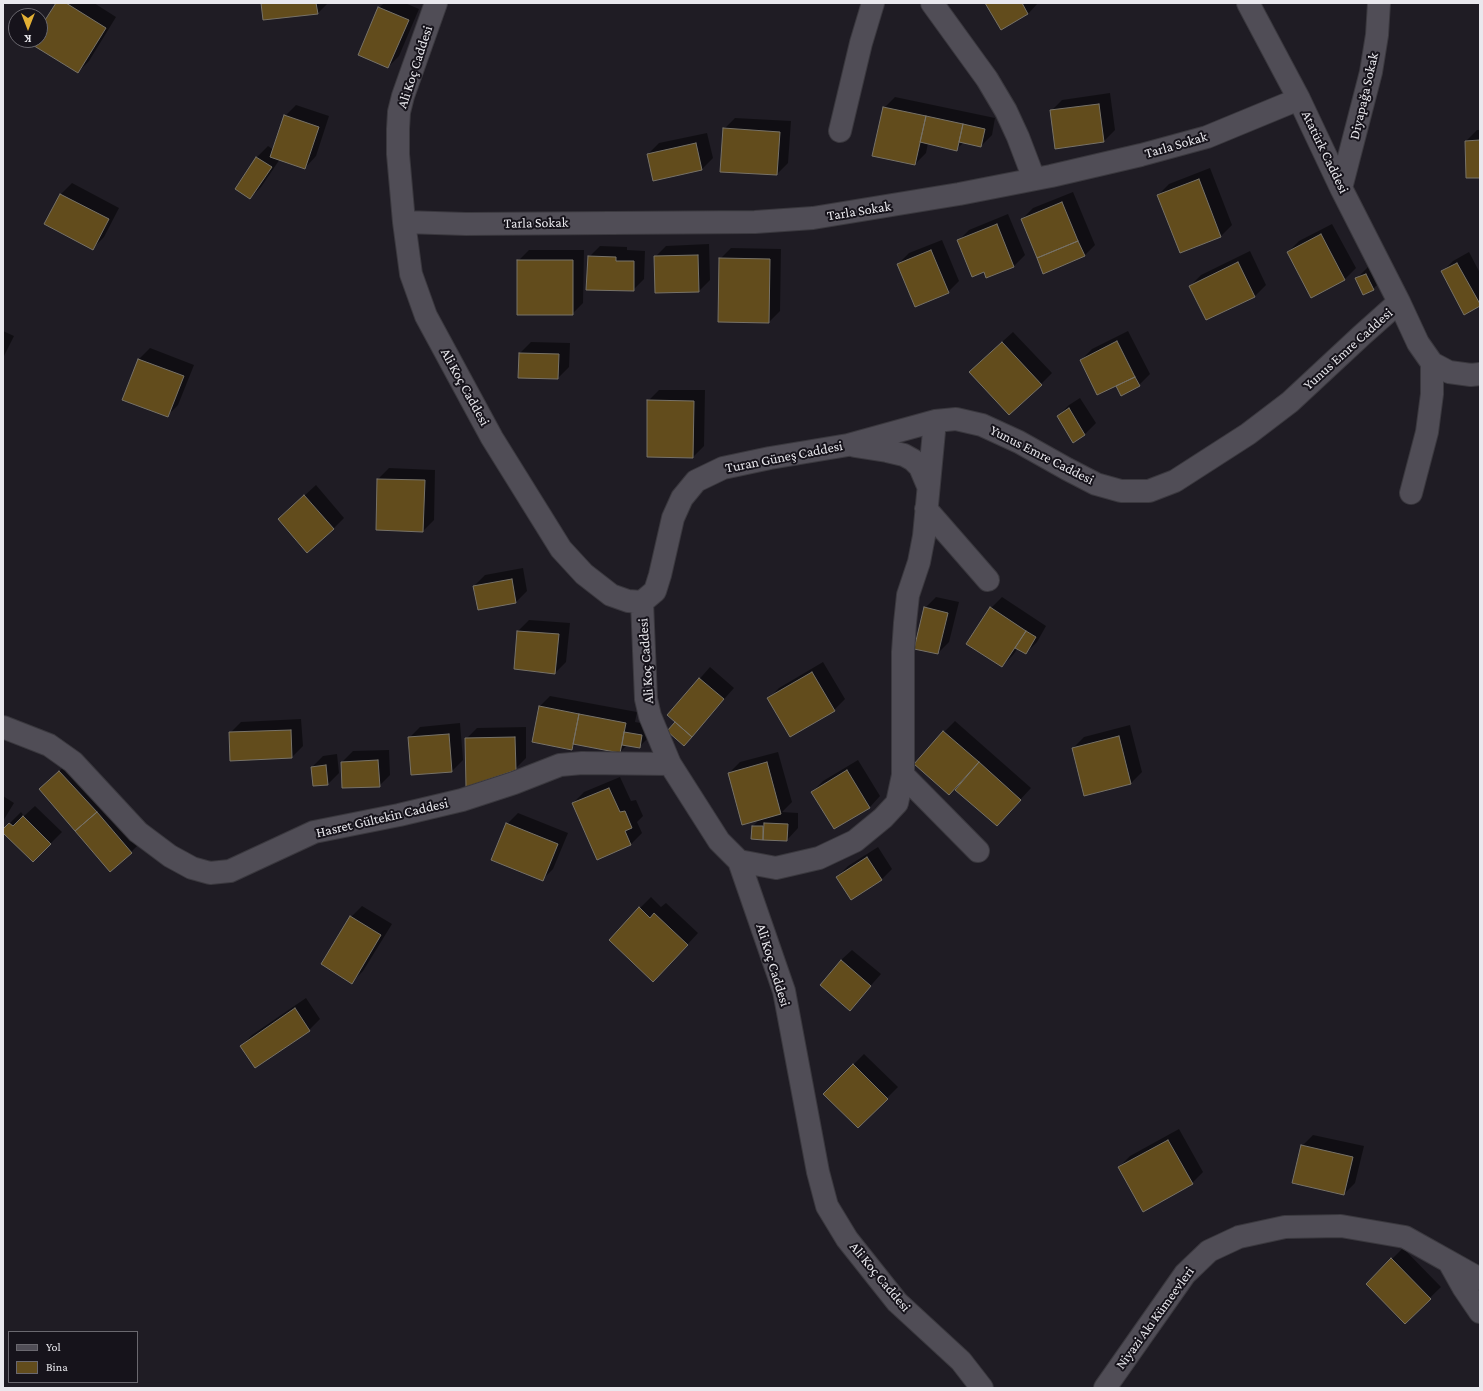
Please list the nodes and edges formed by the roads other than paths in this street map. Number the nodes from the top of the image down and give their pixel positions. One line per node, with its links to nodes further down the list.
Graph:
1 (436, 3): 10 (street, Ali Koç Caddesi)
2 (873, 3): 7 (street)
3 (932, 3): 8 (street)
4 (1248, 3): 6 (street, Atatürk Caddesi)
5 (1379, 3): 9 (street, Diyapağa Sokak)
6 (1299, 99): 8 (street, Tarla Sokak); 9 (street, Atatürk Caddesi)
7 (840, 131)
8 (1034, 179): 10 (street, Tarla Sokak)
9 (1342, 188): 11 (street, Atatürk Caddesi)
10 (404, 222): 20 (street, Ali Koç Caddesi)
11 (1399, 302): 12 (street, Atatürk Caddesi); 14 (street, Yunus Emre Caddesi)
12 (1432, 362): 13 (street); 17 (street)
13 (1480, 374)
14 (935, 421): 15 (street, Turan Güneş Caddesi); 16 (street)
15 (848, 445): 16 (street); 20 (street, Turan Güneş Caddesi)
16 (928, 486): 18 (street)
17 (1411, 493)
18 (926, 509): 19 (street); 23 (street)
19 (988, 580)
20 (642, 602): 22 (street, Ali Koç Caddesi)
21 (3, 727): 22 (street, Hasret Gültekin Caddesi)
22 (670, 764): 25 (street, Ali Koç Caddesi)
23 (903, 775): 24 (street); 25 (street)
24 (978, 851)
25 (739, 861): 29 (street, Ali Koç Caddesi)
26 (1450, 1262): 27 (street, Niyazi Akı Kümeevleri); 28 (street); 30 (street, Niyazi Akı Kümeevleri)
27 (1480, 1279)
28 (1480, 1312)
29 (982, 1388)
30 (1105, 1388)

